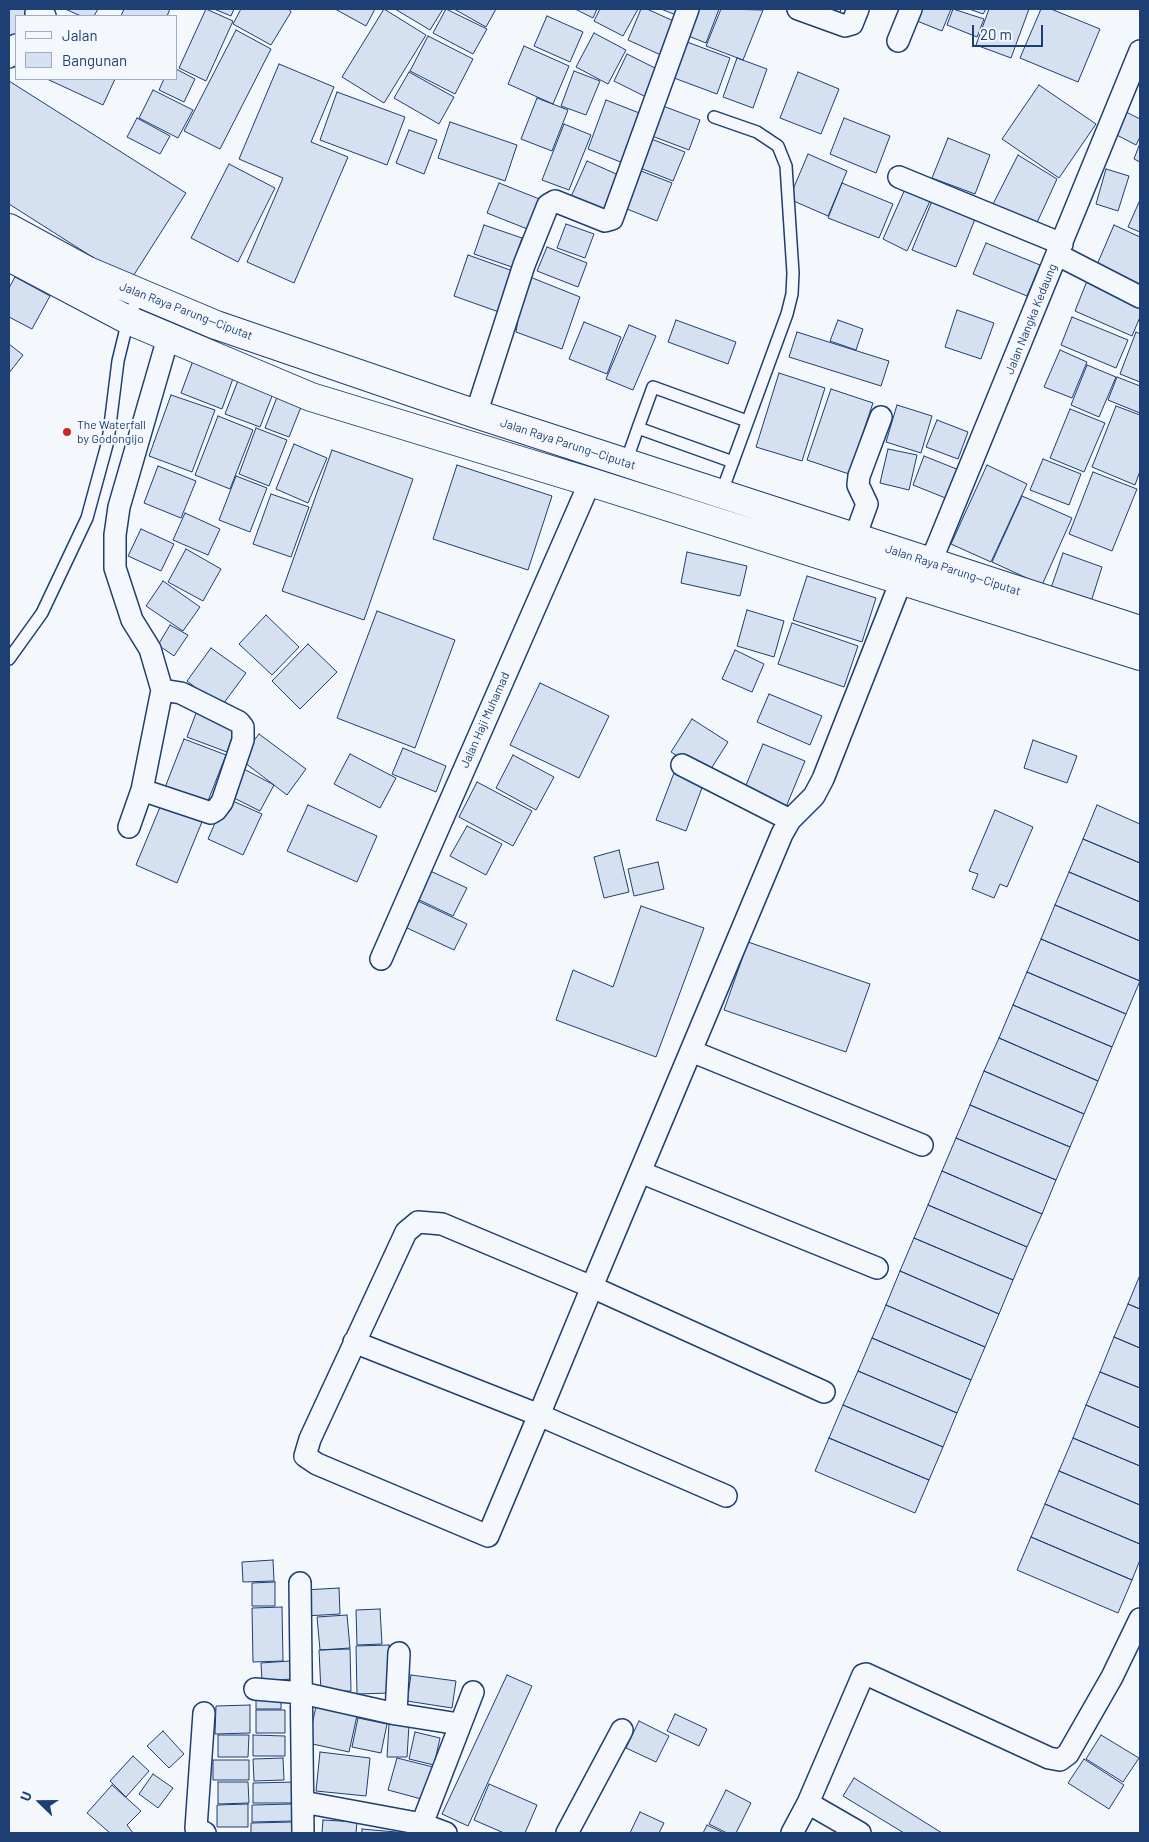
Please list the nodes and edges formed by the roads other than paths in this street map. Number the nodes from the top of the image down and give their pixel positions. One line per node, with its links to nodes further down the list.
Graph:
1 (688, 9): 16 (street)
2 (798, 9): 3 (street)
3 (858, 9)
4 (911, 9): 5 (street)
5 (898, 41)
6 (1140, 51): 10 (street, Jalan Nangka Kedaung)
7 (714, 117): 18 (lane)
8 (899, 177): 10 (street)
9 (9, 228): 12 (highway, Jalan Raya Parung—Ciputat)
10 (1060, 250): 13 (street); 25 (street, Jalan Nangka Kedaung)
11 (9, 256): 14 (highway, Jalan Raya Parung—Ciputat)
12 (139, 294): 14 (lane); 16 (highway, Jalan Raya Parung—Ciputat)
13 (1140, 297)
14 (128, 320): 15 (highway, Jalan Raya Parung—Ciputat); 29 (lane)
15 (168, 338): 22 (highway, Jalan Raya Parung—Ciputat); 30 (street)
16 (476, 414): 20 (highway, Jalan Raya Parung—Ciputat)
17 (880, 417): 24 (street)
18 (747, 420): 19 (lane); 21 (lane)
19 (638, 428): 20 (lane); 21 (lane)
20 (626, 462): 23 (highway, Jalan Raya Parung—Ciputat)
21 (733, 462): 23 (lane)
22 (590, 482): 25 (highway, Jalan Raya Parung—Ciputat); 35 (street, Jalan Haji Muhamad)
23 (721, 494): 24 (highway, Jalan Raya Parung—Ciputat)
24 (855, 537): 25 (highway, Jalan Raya Parung—Ciputat)
25 (916, 572): 26 (highway, Jalan Raya Parung—Ciputat); 33 (street, Jalan Nangka Kedaung)
26 (1048, 614): 27 (highway, Jalan Raya Parung—Ciputat); 28 (highway, Jalan Raya Parung—Ciputat)
27 (1140, 630)
28 (1140, 656)
29 (9, 659)
30 (162, 690): 32 (street); 32 (street)
31 (682, 765): 33 (street)
32 (142, 790): 34 (street)
33 (790, 820): 36 (street, Jalan Nangka Kedaung)
34 (129, 827)
35 (381, 959)
36 (691, 1051): 37 (street); 38 (street, Jalan Nangka Kedaung)
37 (922, 1145)
38 (640, 1172): 39 (street); 40 (street, Jalan Nangka Kedaung)
39 (877, 1268)
40 (592, 1287): 41 (street); 42 (street); 43 (street, Jalan Nangka Kedaung)
41 (354, 1342): 43 (street); 43 (street, Jalan Nangka Kedaung)
42 (824, 1392)
43 (539, 1414): 44 (street)
44 (726, 1496)
45 (300, 1582): 50 (street)
46 (1140, 1619): 56 (street)
47 (399, 1653): 52 (street)
48 (254, 1689): 50 (street)
49 (473, 1692): 53 (street)
50 (302, 1693): 52 (street); 55 (street)
51 (204, 1713): 58 (street)
52 (396, 1714): 53 (street)
53 (459, 1724): 57 (street)
54 (622, 1730): 61 (street)
55 (303, 1802): 57 (street); 59 (street)
56 (808, 1803): 62 (street); 63 (street)
57 (422, 1824): 60 (street)
58 (205, 1833)
59 (304, 1833)
60 (446, 1833)
61 (568, 1833)
62 (792, 1833)
63 (860, 1833)

